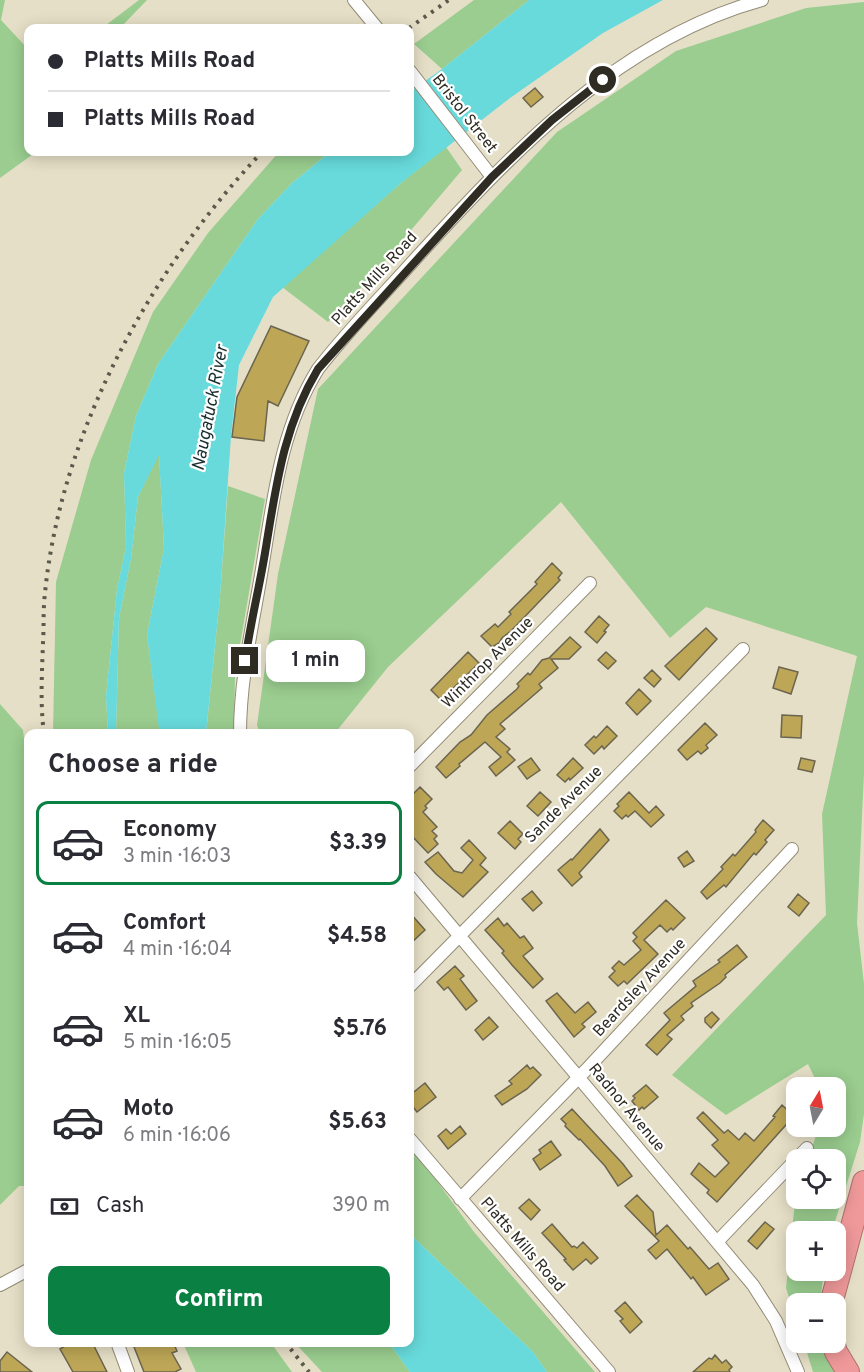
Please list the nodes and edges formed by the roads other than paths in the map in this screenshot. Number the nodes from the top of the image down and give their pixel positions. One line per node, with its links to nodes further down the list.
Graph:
1 (354, 0): 3 (street)
2 (762, 0): 5 (street, Platts Mills Road)
3 (374, 24)
4 (414, 76): 5 (street, Bristol Street)
5 (492, 177): 8 (street, Platts Mills Road)
6 (590, 583): 9 (street, Winthrop Avenue)
7 (743, 649): 12 (street, Sande Avenue)
8 (240, 729)
9 (414, 762)
10 (792, 849): 14 (street, Beardsley Avenue)
11 (414, 882): 12 (street, Radnor Avenue)
12 (458, 936): 13 (street, Sande Avenue); 14 (street, Radnor Avenue)
13 (414, 982)
14 (579, 1078): 18 (street, Beardsley Avenue); 19 (street, Radnor Avenue)
15 (414, 1144): 18 (street, Platts Mills Road)
16 (807, 1148): 19 (street)
17 (864, 1182): 22 (highway)
18 (460, 1199): 26 (street, Platts Mills Road)
19 (717, 1242): 27 (street, Radnor Avenue)
20 (24, 1272): 21 (street)
21 (0, 1285)
22 (834, 1293)
23 (119, 1347): 25 (street)
24 (837, 1353): 28 (highway)
25 (128, 1372)
26 (609, 1372)
27 (798, 1372)
28 (848, 1372)

